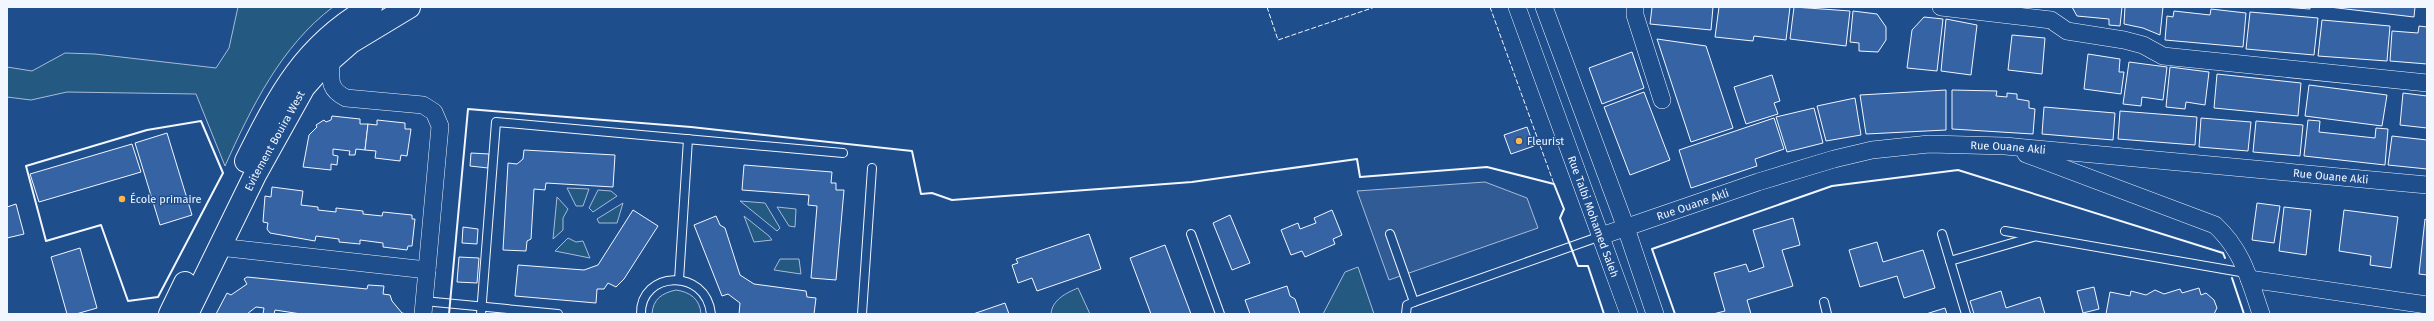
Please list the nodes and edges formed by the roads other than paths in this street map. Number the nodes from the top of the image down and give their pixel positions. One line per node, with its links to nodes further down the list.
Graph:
1 (372, 7): 33 (highway, Evitement Bouira West)
2 (409, 7): 8 (highway, Evitement Bouira West)
3 (1517, 7): 21 (street, Rue Talbi Mohamed Saleh)
4 (1544, 7): 16 (street)
5 (1635, 7): 10 (street)
6 (1941, 7): 7 (street)
7 (2052, 13): 9 (street)
8 (331, 59): 23 (highway, Evitement Bouira West); 25 (street)
9 (2427, 83)
10 (1662, 100)
11 (688, 139): 13 (lane); 27 (lane); 32 (lane)
12 (2005, 146): 15 (street, Rue Ouane Akli); 16 (street, Rue Ouane Akli); 26 (street)
13 (843, 153)
14 (872, 168): 38 (lane)
15 (2427, 185)
16 (1626, 228): 21 (street, Rue Ouane Akli); 42 (street)
17 (2005, 231): 22 (lane)
18 (1190, 234): 39 (lane)
19 (1390, 234): 28 (lane)
20 (1942, 234): 24 (lane)
21 (1601, 236): 28 (lane); 41 (street, Rue Talbi Mohamed Saleh)
22 (2036, 236): 24 (lane); 26 (lane)
23 (219, 247): 25 (street); 34 (highway, Evitement Bouira West)
24 (1950, 261): 44 (lane)
25 (427, 270): 31 (street)
26 (2248, 276): 30 (street); 45 (street)
27 (679, 280): 36 (lane); 37 (lane)
28 (1414, 302): 40 (lane)
29 (1824, 302): 43 (lane)
30 (2427, 305)
31 (423, 308): 32 (lane)
32 (481, 310): 35 (lane)
33 (170, 314)
34 (187, 314)
35 (558, 314)
36 (641, 314)
37 (711, 314)
38 (862, 314)
39 (1220, 314)
40 (1406, 314)
41 (1629, 314)
42 (1655, 314)
43 (1827, 314)
44 (1966, 314)
45 (2261, 314)

